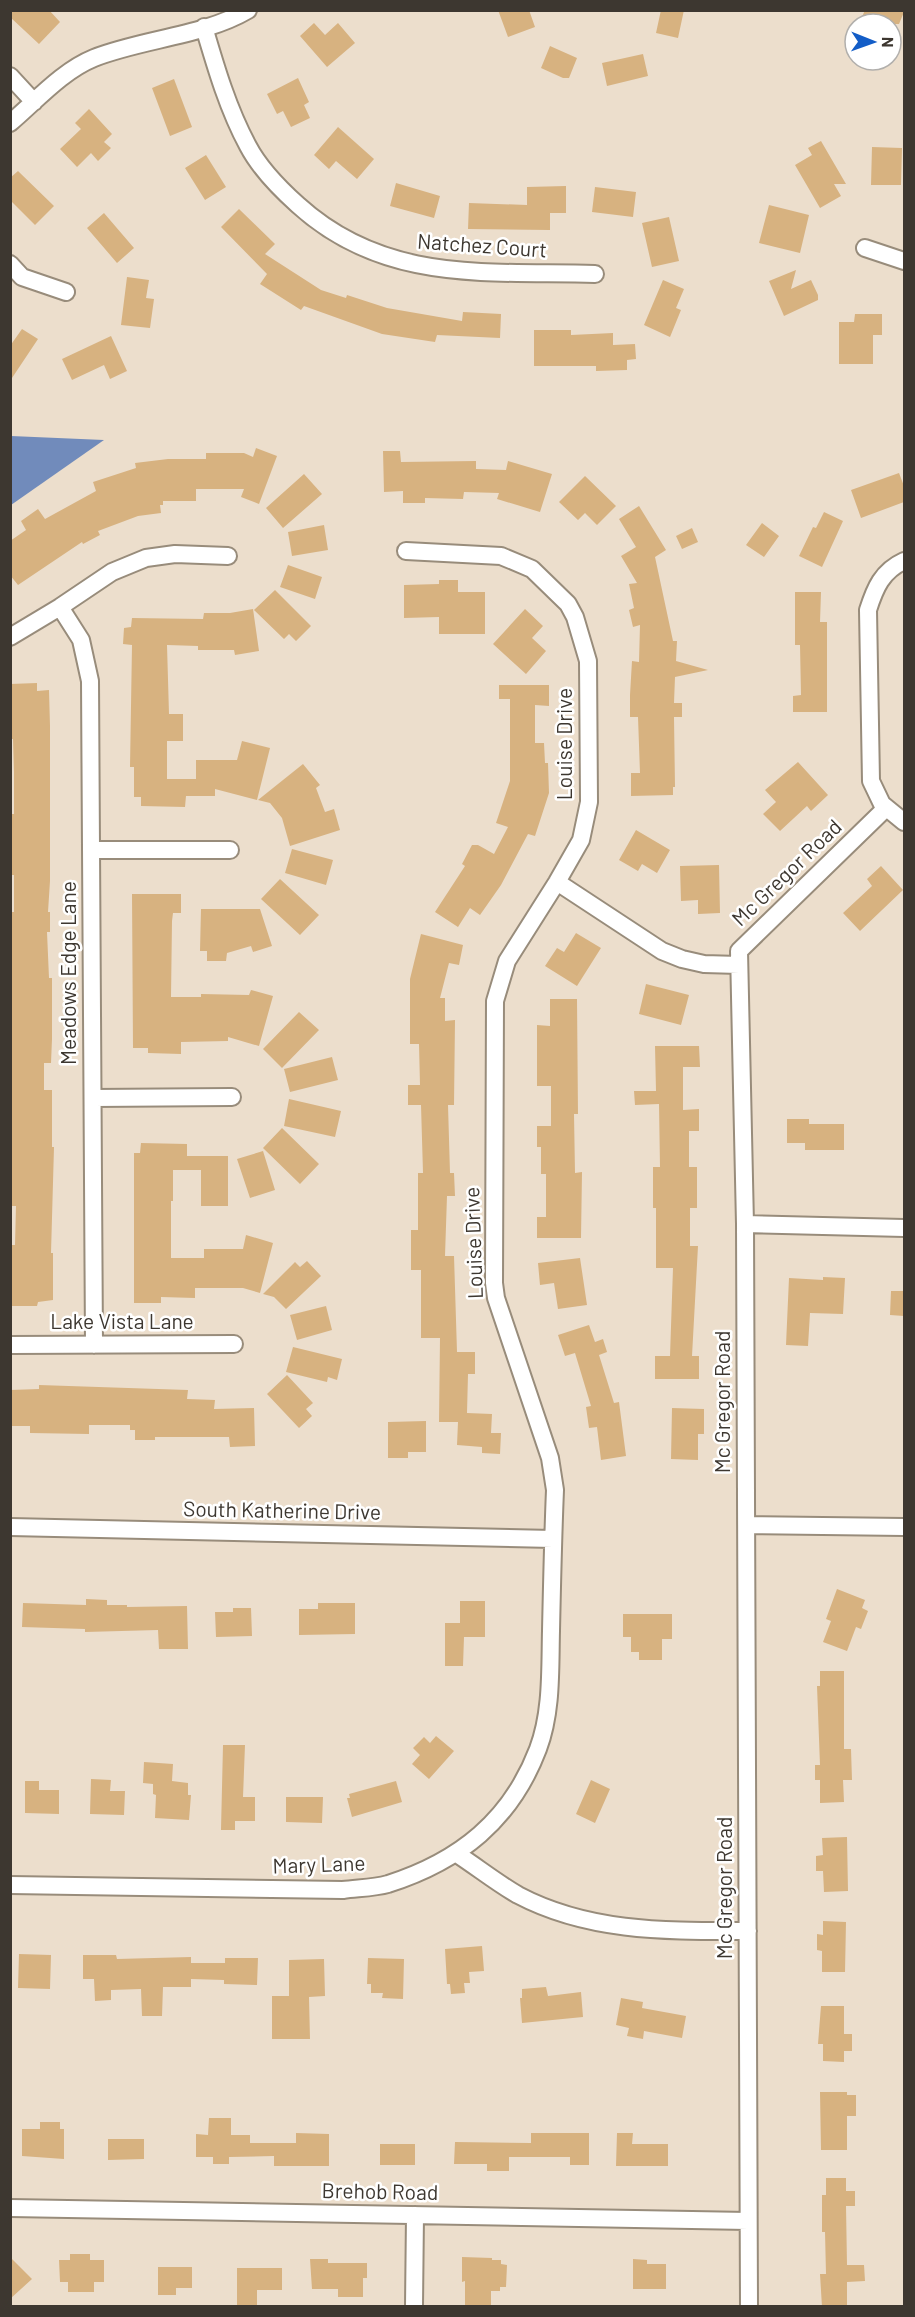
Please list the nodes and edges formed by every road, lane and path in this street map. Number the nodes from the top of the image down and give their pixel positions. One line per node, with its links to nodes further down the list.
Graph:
1 (248, 10): 2 (street)
2 (204, 27): 4 (street); 9 (street, Natchez Court)
3 (10, 76): 4 (street)
4 (34, 102): 5 (street)
5 (10, 123)
6 (865, 248): 7 (street)
7 (904, 261)
8 (10, 264): 10 (street)
9 (595, 274)
10 (66, 292)
11 (406, 551): 20 (street, Louise Drive)
12 (228, 556): 14 (street)
13 (904, 561): 16 (street)
14 (60, 608): 15 (street); 18 (street, Meadows Edge Lane)
15 (10, 637)
16 (886, 808): 17 (street); 21 (street, Mc Gregor Road)
17 (904, 822)
18 (91, 850): 19 (street); 23 (street, Meadows Edge Lane)
19 (230, 850)
20 (557, 882): 21 (street); 32 (street, Louise Drive)
21 (739, 964): 24 (street, Mc Gregor Road)
22 (232, 1097): 23 (street)
23 (93, 1098): 28 (street, Meadows Edge Lane)
24 (745, 1224): 25 (street); 29 (street, Mc Gregor Road)
25 (904, 1228)
26 (234, 1344): 28 (street, Lake Vista Lane)
27 (10, 1345): 28 (street, Lake Vista Lane)
28 (94, 1345)
29 (747, 1526): 31 (street); 35 (street, Mc Gregor Road)
30 (10, 1527): 32 (street, South Katherine Drive)
31 (904, 1527)
32 (553, 1539): 33 (street, Louise Drive)
33 (457, 1854): 34 (street, Mary Lane); 35 (street)
34 (10, 1885)
35 (748, 1931): 38 (street, Mc Gregor Road)
36 (10, 2208): 37 (street, Brehob Road)
37 (415, 2215): 38 (street, Brehob Road); 39 (street)
38 (748, 2221): 40 (street, Mc Gregor Road)
39 (414, 2307)
40 (749, 2307)

